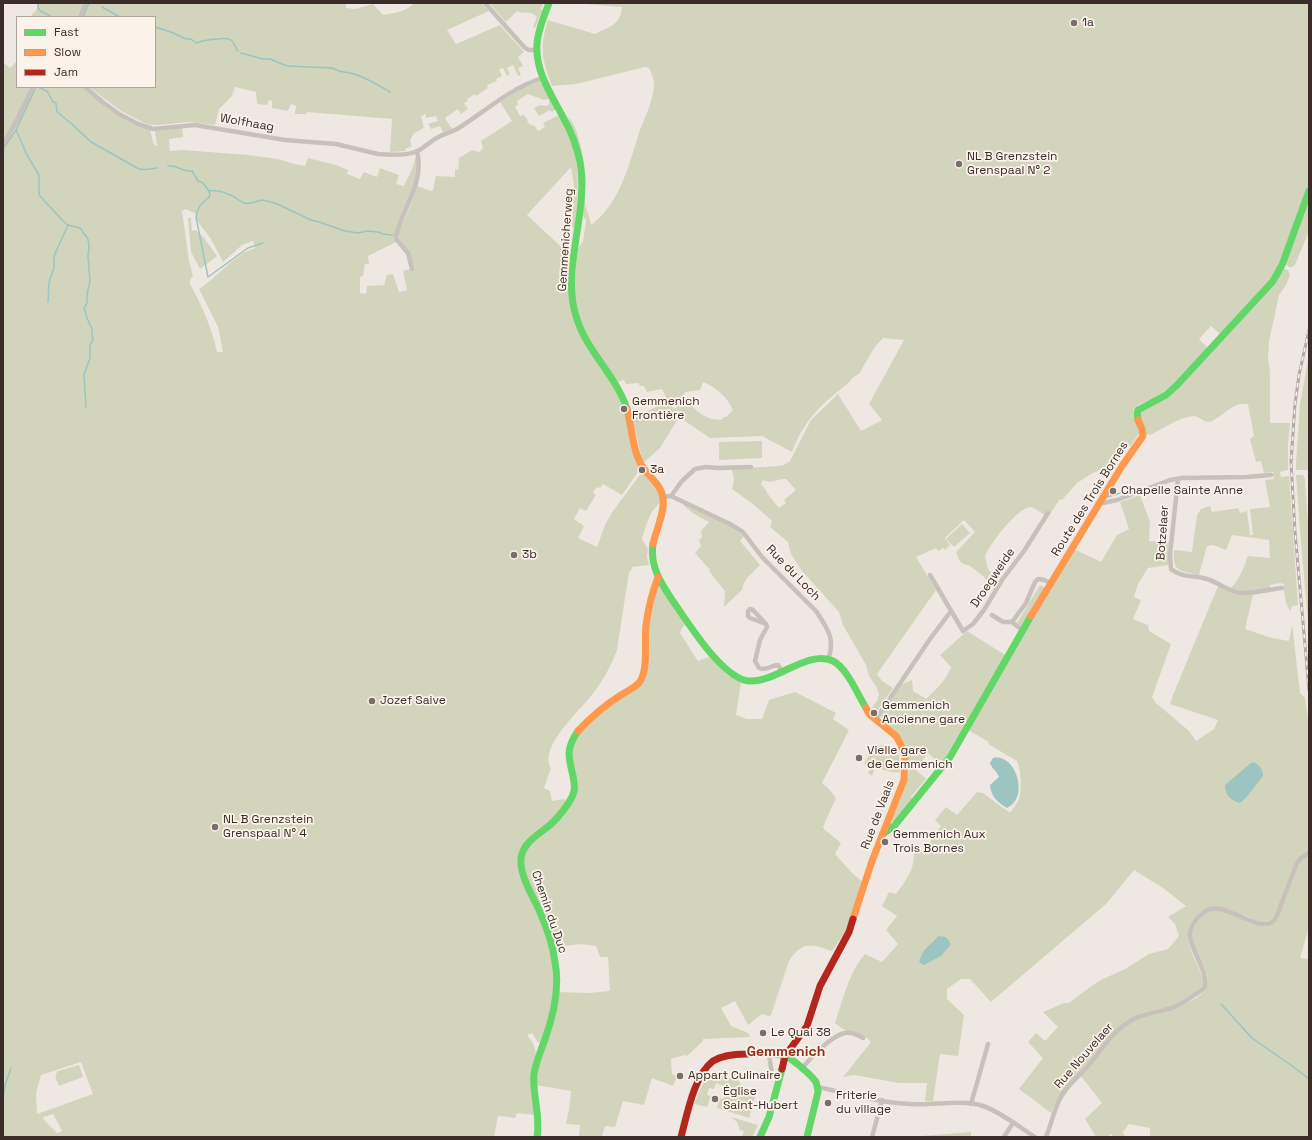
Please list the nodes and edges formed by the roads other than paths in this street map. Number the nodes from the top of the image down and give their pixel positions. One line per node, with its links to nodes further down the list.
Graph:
1 (86, 3): 4 (street)
2 (485, 3): 5 (street)
3 (549, 3): 5 (street)
4 (80, 16)
5 (537, 50): 6 (street)
6 (543, 78): 10 (street, Wolfhaag); 16 (street, Gemmenicherweg)
7 (33, 88): 9 (street)
8 (86, 88): 10 (street, Wolfhaag)
9 (3, 145)
10 (417, 151): 12 (street)
11 (1309, 191): 17 (street, Route des Trois Bornes)
12 (412, 269)
13 (751, 466): 16 (street)
14 (1271, 475): 15 (street)
15 (1178, 479): 17 (street); 22 (street, Botzelaer)
16 (667, 496): 20 (street); 28 (street, Rue du Loch)
17 (1098, 504): 21 (street, Route des Trois Bornes)
18 (1048, 513): 23 (street, Droegweide)
19 (930, 575): 23 (street, Droegweide)
20 (658, 577): 29 (street); 43 (street, Chemin du Duc)
21 (1051, 583): 25 (street); 27 (street, Route des Trois Bornes)
22 (1282, 588)
23 (951, 612): 30 (street)
24 (992, 615): 25 (street)
25 (1012, 622): 27 (street)
26 (766, 624): 29 (street)
27 (1022, 630): 31 (street, Route des Trois Bornes)
28 (828, 660): 29 (street); 30 (street, Rue de Vaals)
29 (783, 672)
30 (874, 719): 31 (street, Rue de Vaals)
31 (883, 835): 36 (street, Rue de Vaals)
32 (1309, 853): 50 (street, Rue Nouvelaer)
33 (863, 1038): 37 (street)
34 (988, 1044): 41 (street)
35 (769, 1055): 36 (street); 38 (street); 44 (street)
36 (785, 1056): 37 (street); 38 (street, Rue de Vaals)
37 (801, 1069): 39 (street)
38 (778, 1080): 45 (street, Rue de Vaals)
39 (818, 1087): 40 (street); 46 (street)
40 (882, 1100): 41 (street); 47 (street)
41 (971, 1104): 42 (street)
42 (1013, 1123): 48 (street); 49 (street)
43 (537, 1137)
44 (682, 1137)
45 (760, 1137)
46 (807, 1137)
47 (872, 1137)
48 (1004, 1137)
49 (1035, 1137)
50 (1046, 1137)

